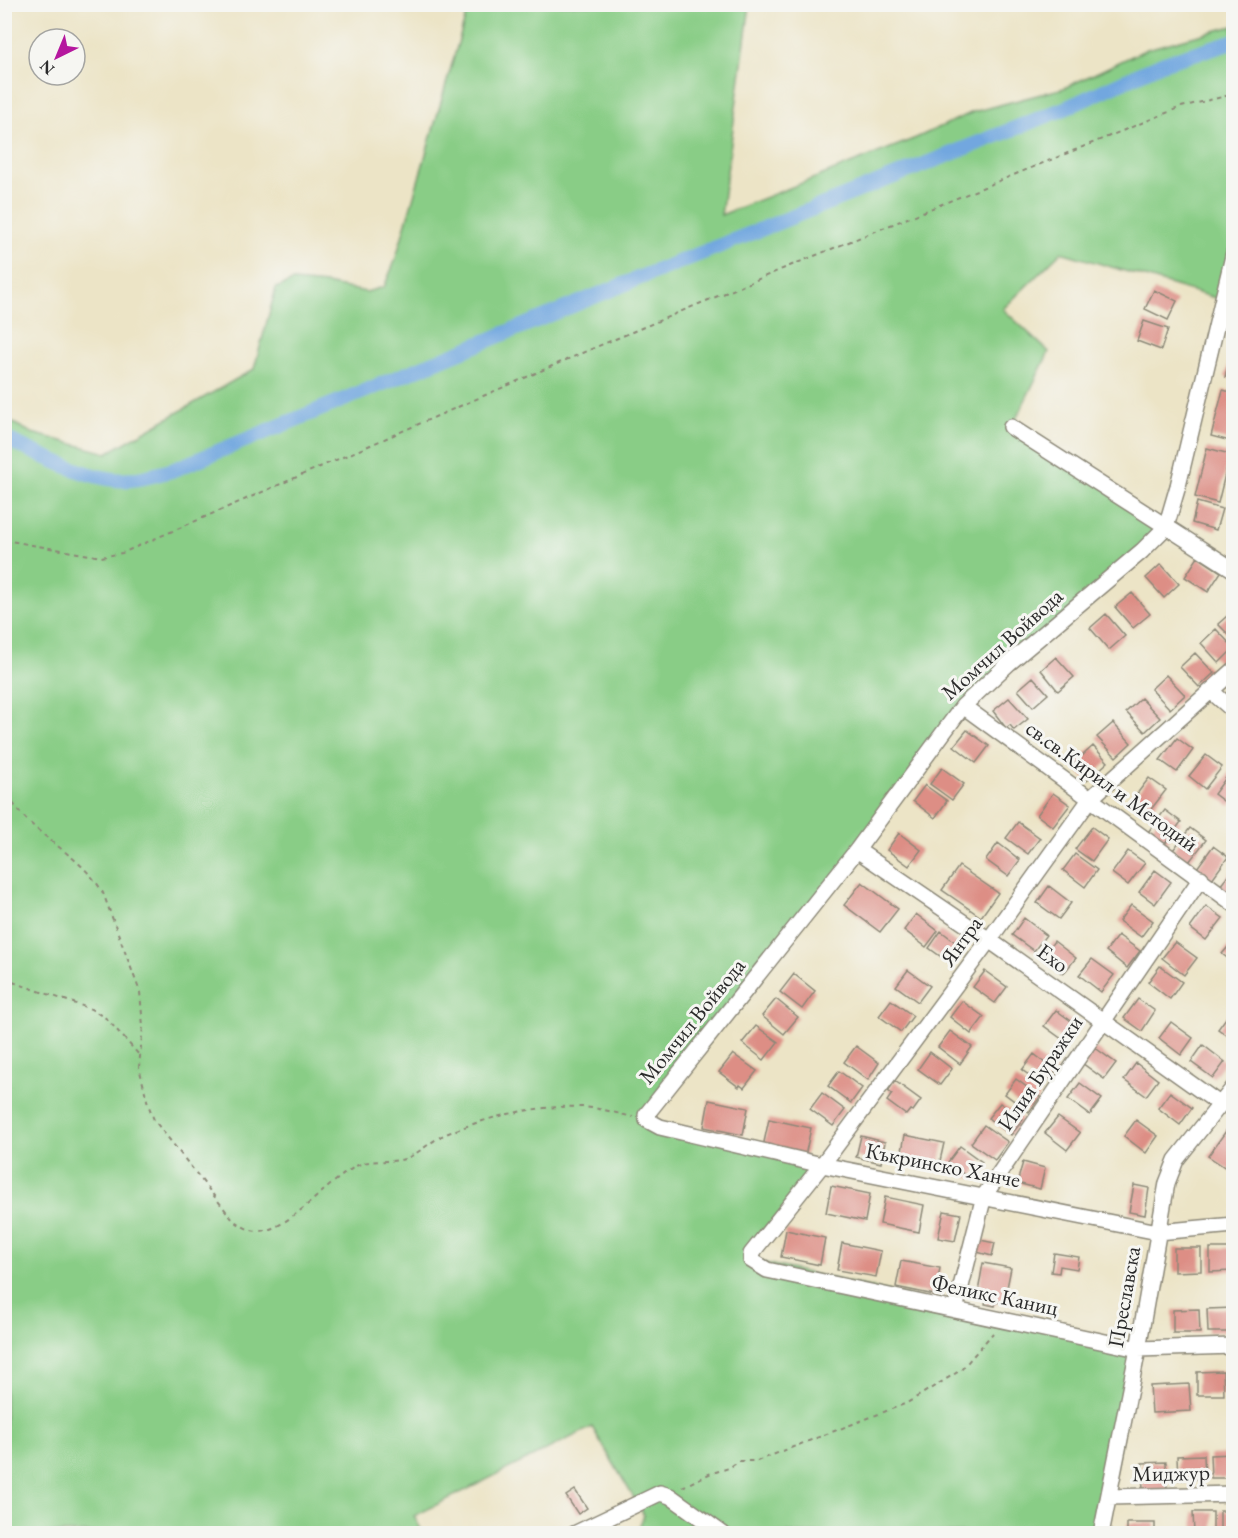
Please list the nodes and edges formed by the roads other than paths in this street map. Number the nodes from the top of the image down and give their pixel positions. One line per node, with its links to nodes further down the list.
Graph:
1 (1233, 252): 2 (street, Момчил Войвода)
2 (1228, 302): 4 (street, Момчил Войвода)
3 (1011, 427): 4 (street)
4 (1166, 527): 5 (street); 8 (street, Момчил Войвода)
5 (1233, 570)
6 (1233, 670): 7 (street, Янтра)
7 (1211, 691): 9 (street); 10 (street, Янтра)
8 (963, 706): 10 (street, св.св.Кирил и Методий); 11 (street, Момчил Войвода)
9 (1233, 711)
10 (1091, 798): 12 (street, св.св.Кирил и Методий); 14 (street, Янтра)
11 (857, 850): 14 (street, Ехо); 18 (street, Момчил Войвода)
12 (1201, 878): 13 (street, св.св.Кирил и Методий); 15 (street, Илия Буражки)
13 (1233, 904)
14 (989, 940): 15 (street, Ехо); 19 (street, Янтра)
15 (1103, 1021): 17 (street, Ехо); 20 (street, Илия Буражки)
16 (1233, 1087): 17 (street, Преславска)
17 (1221, 1105): 22 (street, Преславска)
18 (647, 1120): 19 (street, Къкринско Ханче)
19 (822, 1165): 20 (street, Къкринско Ханче); 23 (street, Янтра)
20 (984, 1196): 22 (street, Къкринско Ханче); 24 (street, Илия Буражки)
21 (1233, 1225): 22 (street, Къкринско Ханче)
22 (1158, 1232): 26 (street, Преславска)
23 (751, 1260): 24 (street, Феликс Каниц)
24 (955, 1310): 26 (street, Феликс Каниц)
25 (1233, 1346): 26 (street, Феликс Каниц)
26 (1138, 1349): 28 (street, Преславска)
27 (1233, 1494): 28 (street, Миджур)
28 (1109, 1497): 31 (street, Преславска)
29 (574, 1533): 30 (street)
30 (723, 1533)
31 (1101, 1533)

